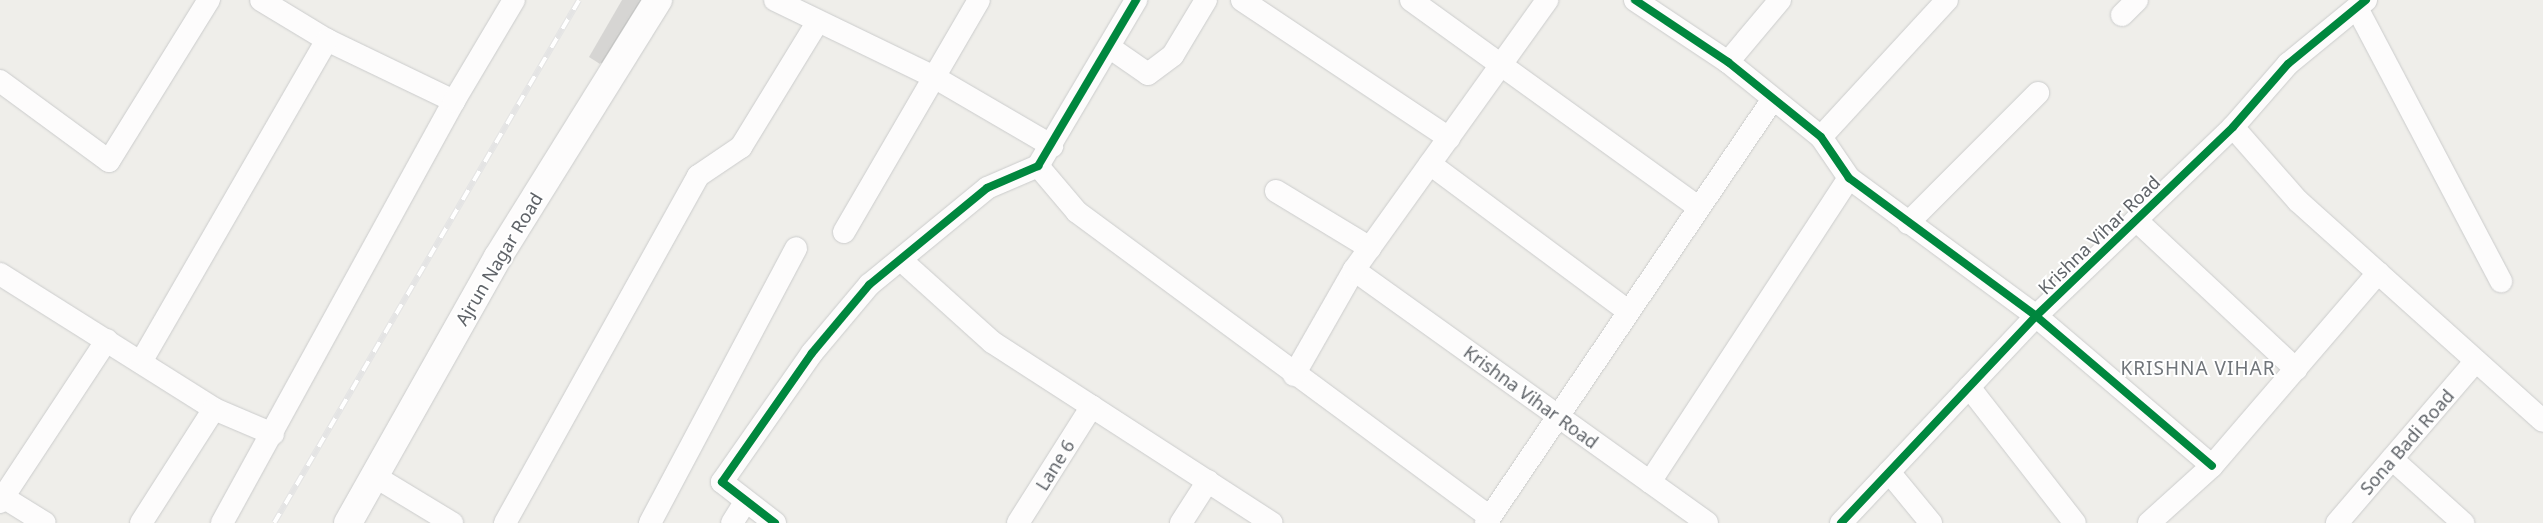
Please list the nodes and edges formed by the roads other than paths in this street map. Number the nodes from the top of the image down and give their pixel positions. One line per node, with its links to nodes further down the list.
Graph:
1 (209, 0): 22 (street)
2 (261, 0): 17 (street)
3 (514, 0): 25 (street)
4 (658, 0): 61 (street, Ajrun Nagar Road)
5 (775, 0): 16 (street)
6 (979, 0): 21 (street)
7 (1136, 0): 18 (street)
8 (1206, 0): 18 (street)
9 (1242, 0): 28 (street)
10 (1411, 0): 20 (street)
11 (1547, 0): 20 (street)
12 (1636, 0): 19 (street)
13 (1780, 0): 19 (street)
14 (1947, 0): 27 (street)
15 (2361, 4): 26 (street, Krishna Vihar Road); 44 (street)
16 (817, 23): 21 (street); 72 (street)
17 (327, 40): 25 (street); 49 (street)
18 (1108, 47): 29 (street)
19 (1728, 62): 24 (street)
20 (1500, 67): 28 (street); 34 (street)
21 (934, 77): 29 (street); 37 (street)
22 (0, 81)
23 (2038, 93): 36 (street)
24 (1773, 99): 27 (street); 34 (street)
25 (454, 101): 57 (street)
26 (2232, 127): 35 (street, Krishna Vihar Road); 42 (street)
27 (1821, 137): 32 (street)
28 (1449, 138): 30 (street)
29 (1052, 146): 31 (street)
30 (1430, 164): 39 (street); 45 (street)
31 (1038, 166): 40 (street); 51 (street)
32 (1849, 178): 36 (street); 63 (street)
33 (1276, 191): 39 (street)
34 (1699, 208): 45 (street)
35 (2136, 220): 46 (street, Krishna Vihar Road); 50 (street)
36 (1908, 223): 46 (street)
37 (844, 232)
38 (796, 248): 73 (street)
39 (1370, 248): 41 (street)
40 (901, 260): 53 (street); 65 (street)
41 (1354, 270): 51 (street); 55 (street, Krishna Vihar Road)
42 (2378, 273): 48 (street); 50 (street)
43 (0, 274): 47 (street)
44 (2501, 281)
45 (1628, 311): 55 (street)
46 (2036, 316): 52 (street, Krishna Vihar Road); 59 (street)
47 (107, 340): 49 (street); 64 (street)
48 (2476, 361): 56 (street); 58 (street, Sona Badi Road)
49 (141, 362): 54 (street)
50 (2296, 369): 59 (street)
51 (1294, 375): 66 (street)
52 (1969, 387): 60 (street, Krishna Vihar Road); 82 (street)
53 (1092, 406): 62 (street); 76 (street, Lane 6)
54 (214, 409): 57 (street); 68 (street)
55 (1556, 415): 63 (street, Krishna Vihar Road); 66 (street)
56 (2543, 421)
57 (272, 434): 69 (street)
58 (2392, 459): 84 (street, Sona Badi Road); 85 (street)
59 (2212, 466): 83 (street)
60 (1889, 472): 80 (street, Krishna Vihar Road); 81 (street)
61 (376, 477): 70 (street, Ajrun Nagar Road); 71 (street)
62 (1208, 481): 77 (street); 78 (street)
63 (1650, 482): 79 (street, Krishna Vihar Road)
64 (2, 499): 67 (street)
65 (745, 502): 74 (street); 75 (street)
66 (1488, 520)
67 (45, 523)
68 (141, 523)
69 (222, 523)
70 (348, 523)
71 (452, 523)
72 (504, 523)
73 (650, 523)
74 (732, 523)
75 (775, 523)
76 (1018, 523)
77 (1181, 523)
78 (1272, 523)
79 (1707, 523)
80 (1841, 523)
81 (1931, 523)
82 (2075, 523)
83 (2149, 523)
84 (2337, 523)
85 (2463, 523)

